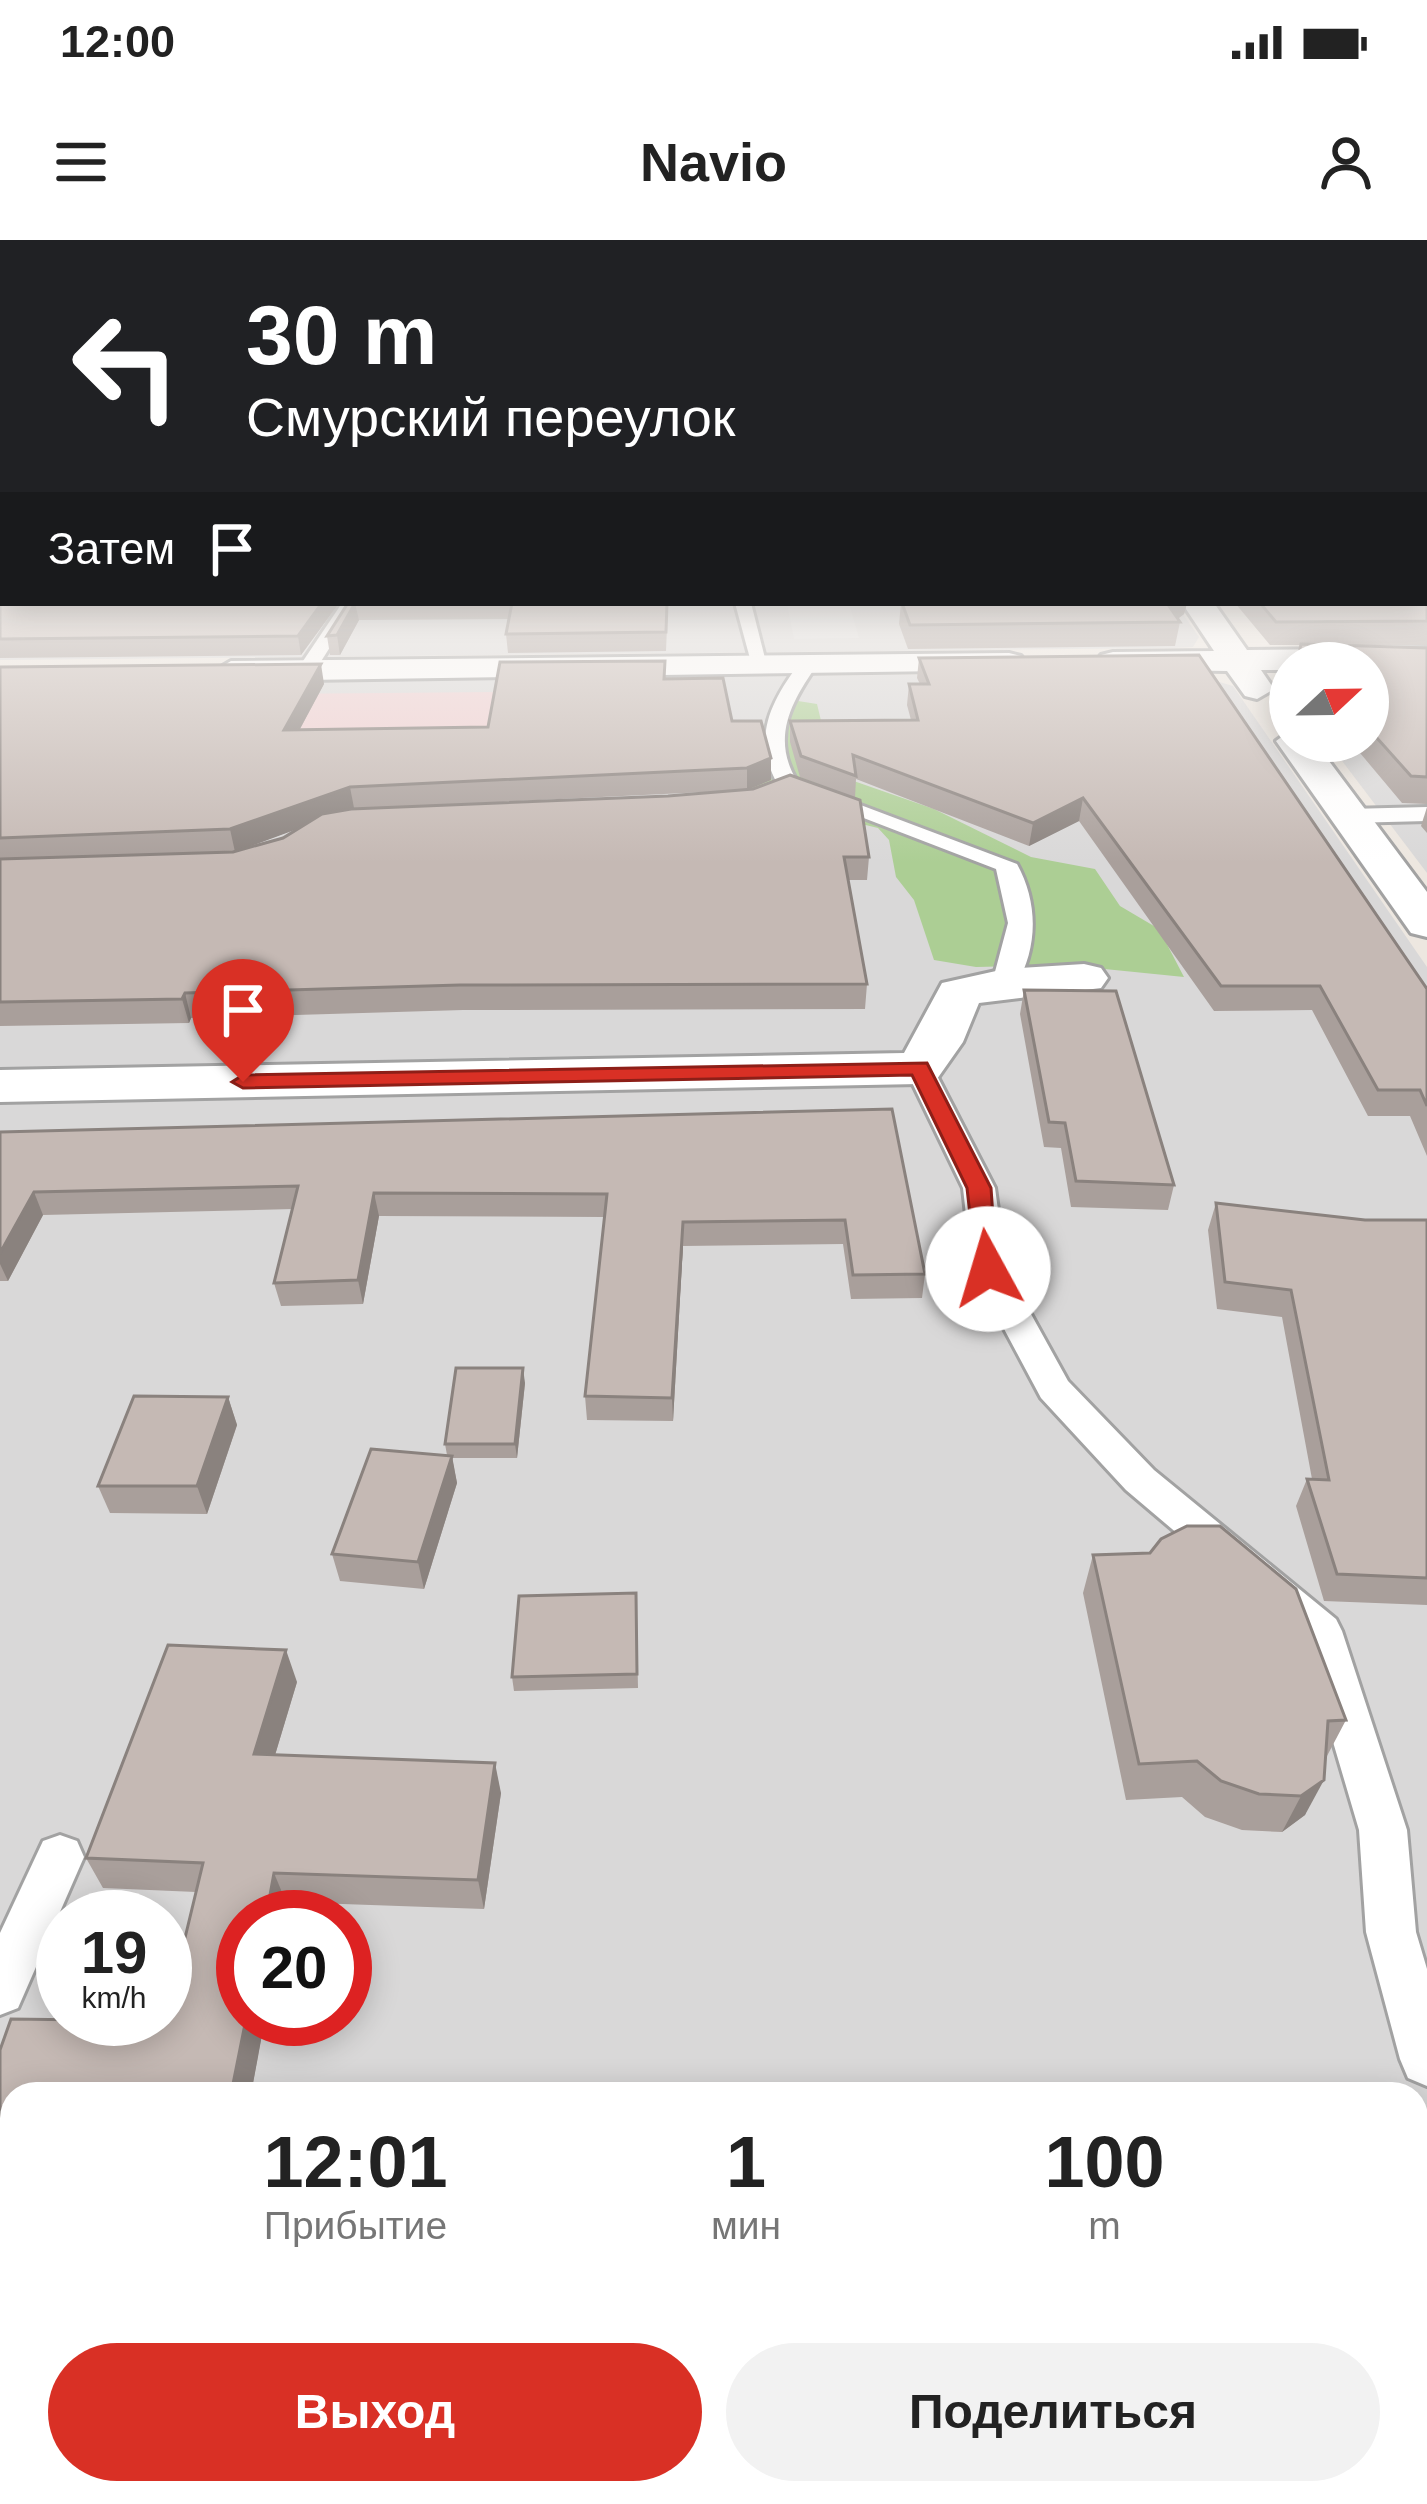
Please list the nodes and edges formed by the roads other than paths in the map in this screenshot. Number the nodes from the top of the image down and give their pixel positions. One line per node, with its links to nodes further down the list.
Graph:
1 (318, 652): 8 (lane)
2 (757, 652): 7 (lane)
3 (1234, 652): 5 (street)
4 (1427, 658): 5 (street)
5 (1240, 660): 6 (street); 10 (street)
6 (808, 665): 7 (street); 16 (lane)
7 (761, 666): 8 (street)
8 (306, 670): 9 (street)
9 (188, 671)
10 (1269, 702)
11 (1311, 762): 13 (street)
12 (1427, 814): 13 (lane)
13 (1349, 816): 14 (street)
14 (1427, 923)
15 (1084, 978): 16 (street)
16 (1005, 983): 17 (street)
17 (920, 1068): 18 (street); 21 (lane)
18 (2, 1090)
19 (60, 1857): 20 (lane)
20 (0, 1990)
21 (1427, 2059)

